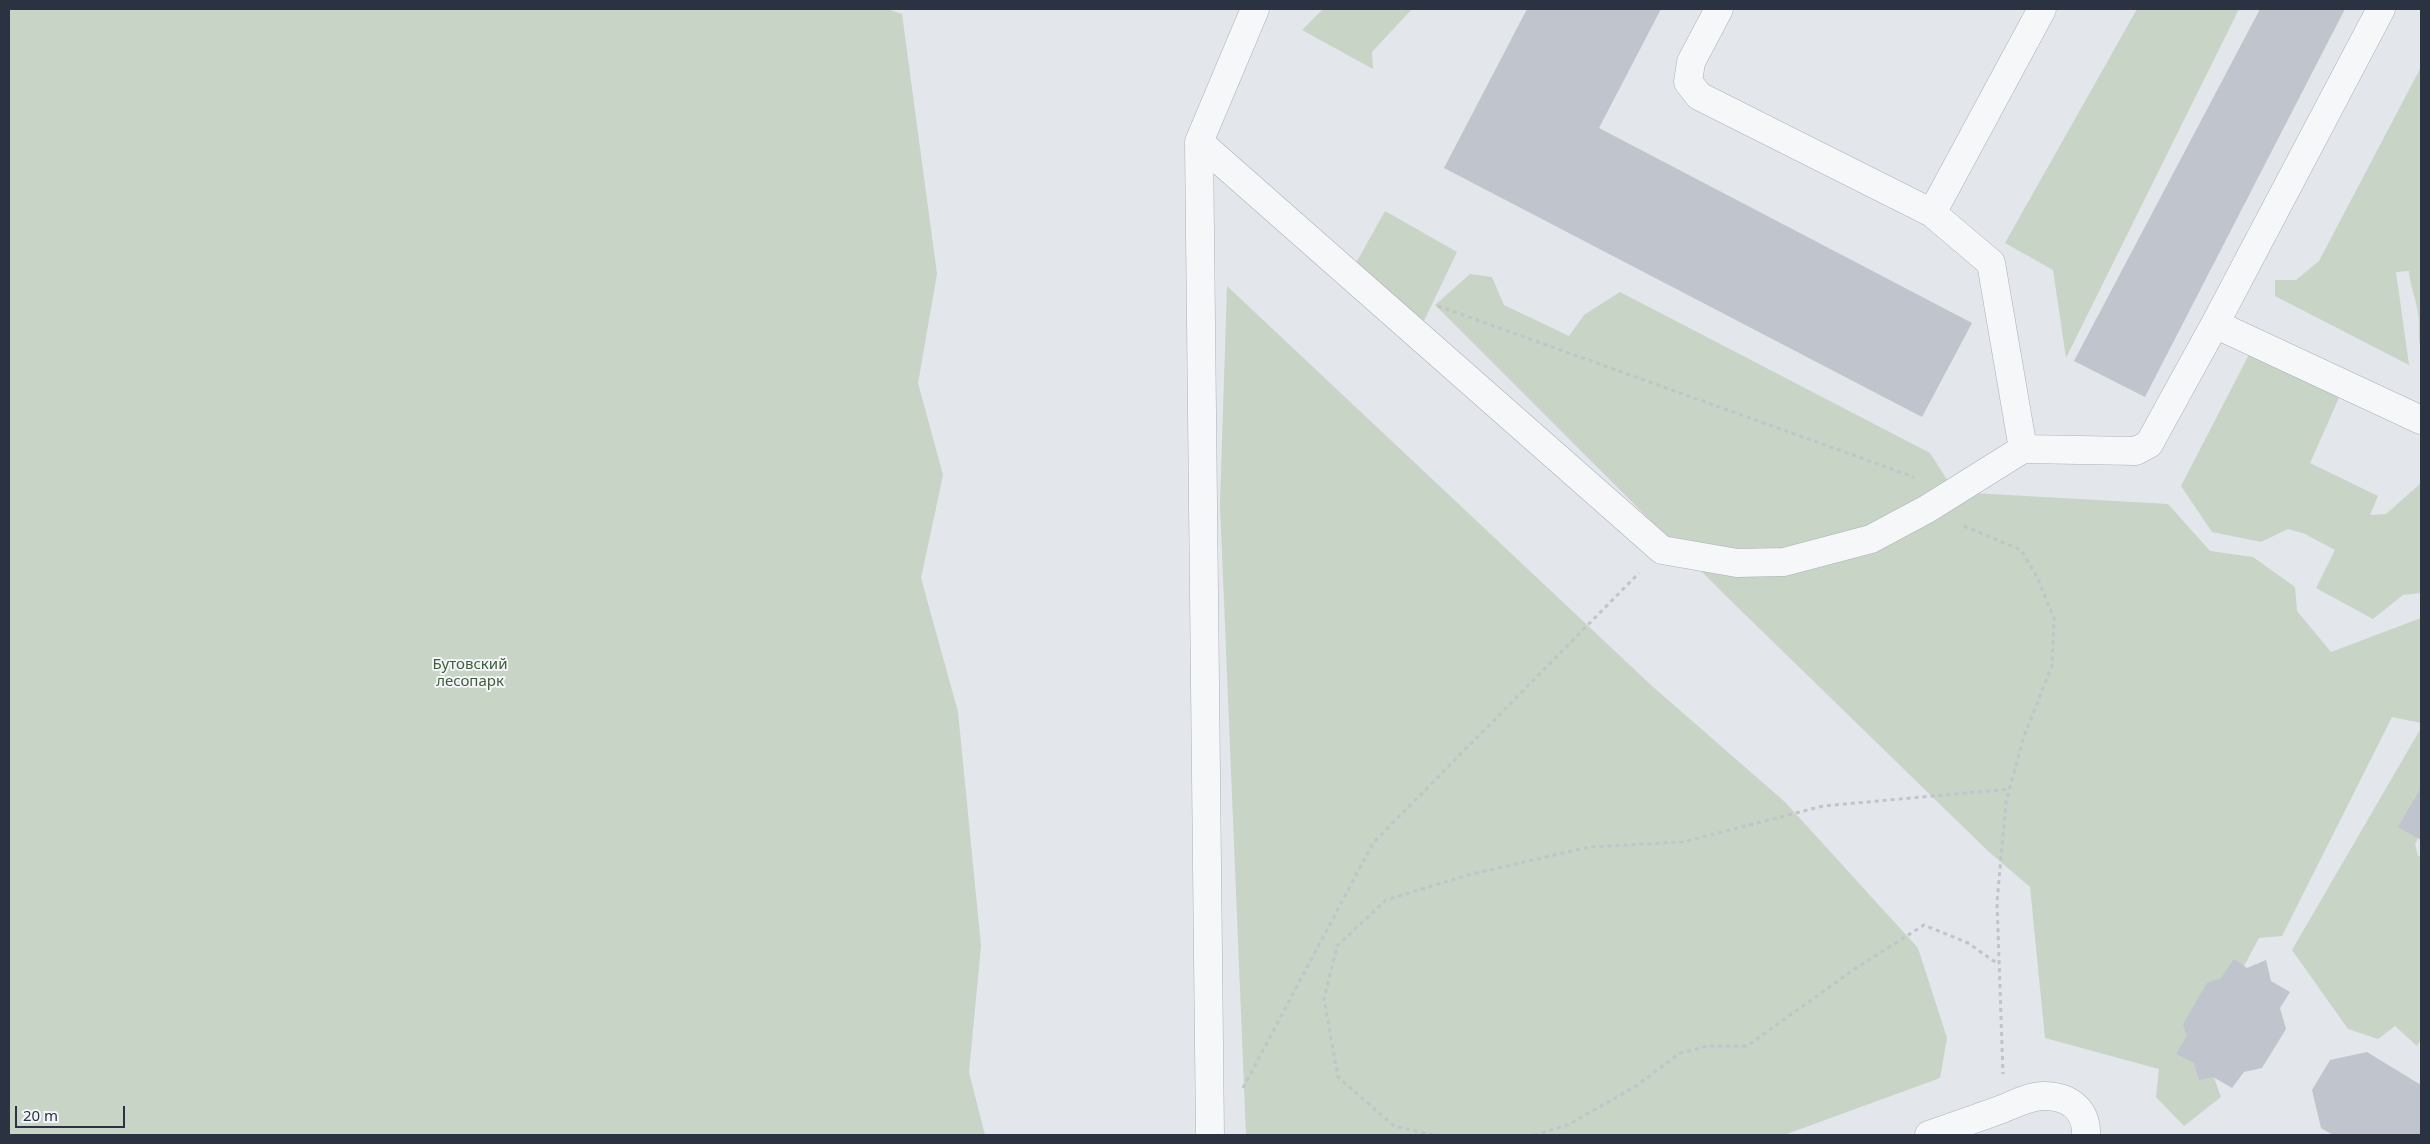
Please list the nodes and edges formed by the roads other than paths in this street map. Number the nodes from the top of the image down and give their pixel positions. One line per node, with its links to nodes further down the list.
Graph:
1 (1255, 9): 5 (street)
2 (1719, 9): 6 (street)
3 (2042, 9): 6 (street)
4 (2381, 9): 7 (street)
5 (1199, 142): 9 (street); 10 (street)
6 (1932, 214): 9 (street)
7 (2215, 324): 8 (street); 9 (street)
8 (2421, 420)
9 (2023, 449)
10 (1210, 1135)
11 (1930, 1135): 12 (street)
12 (2086, 1135)

